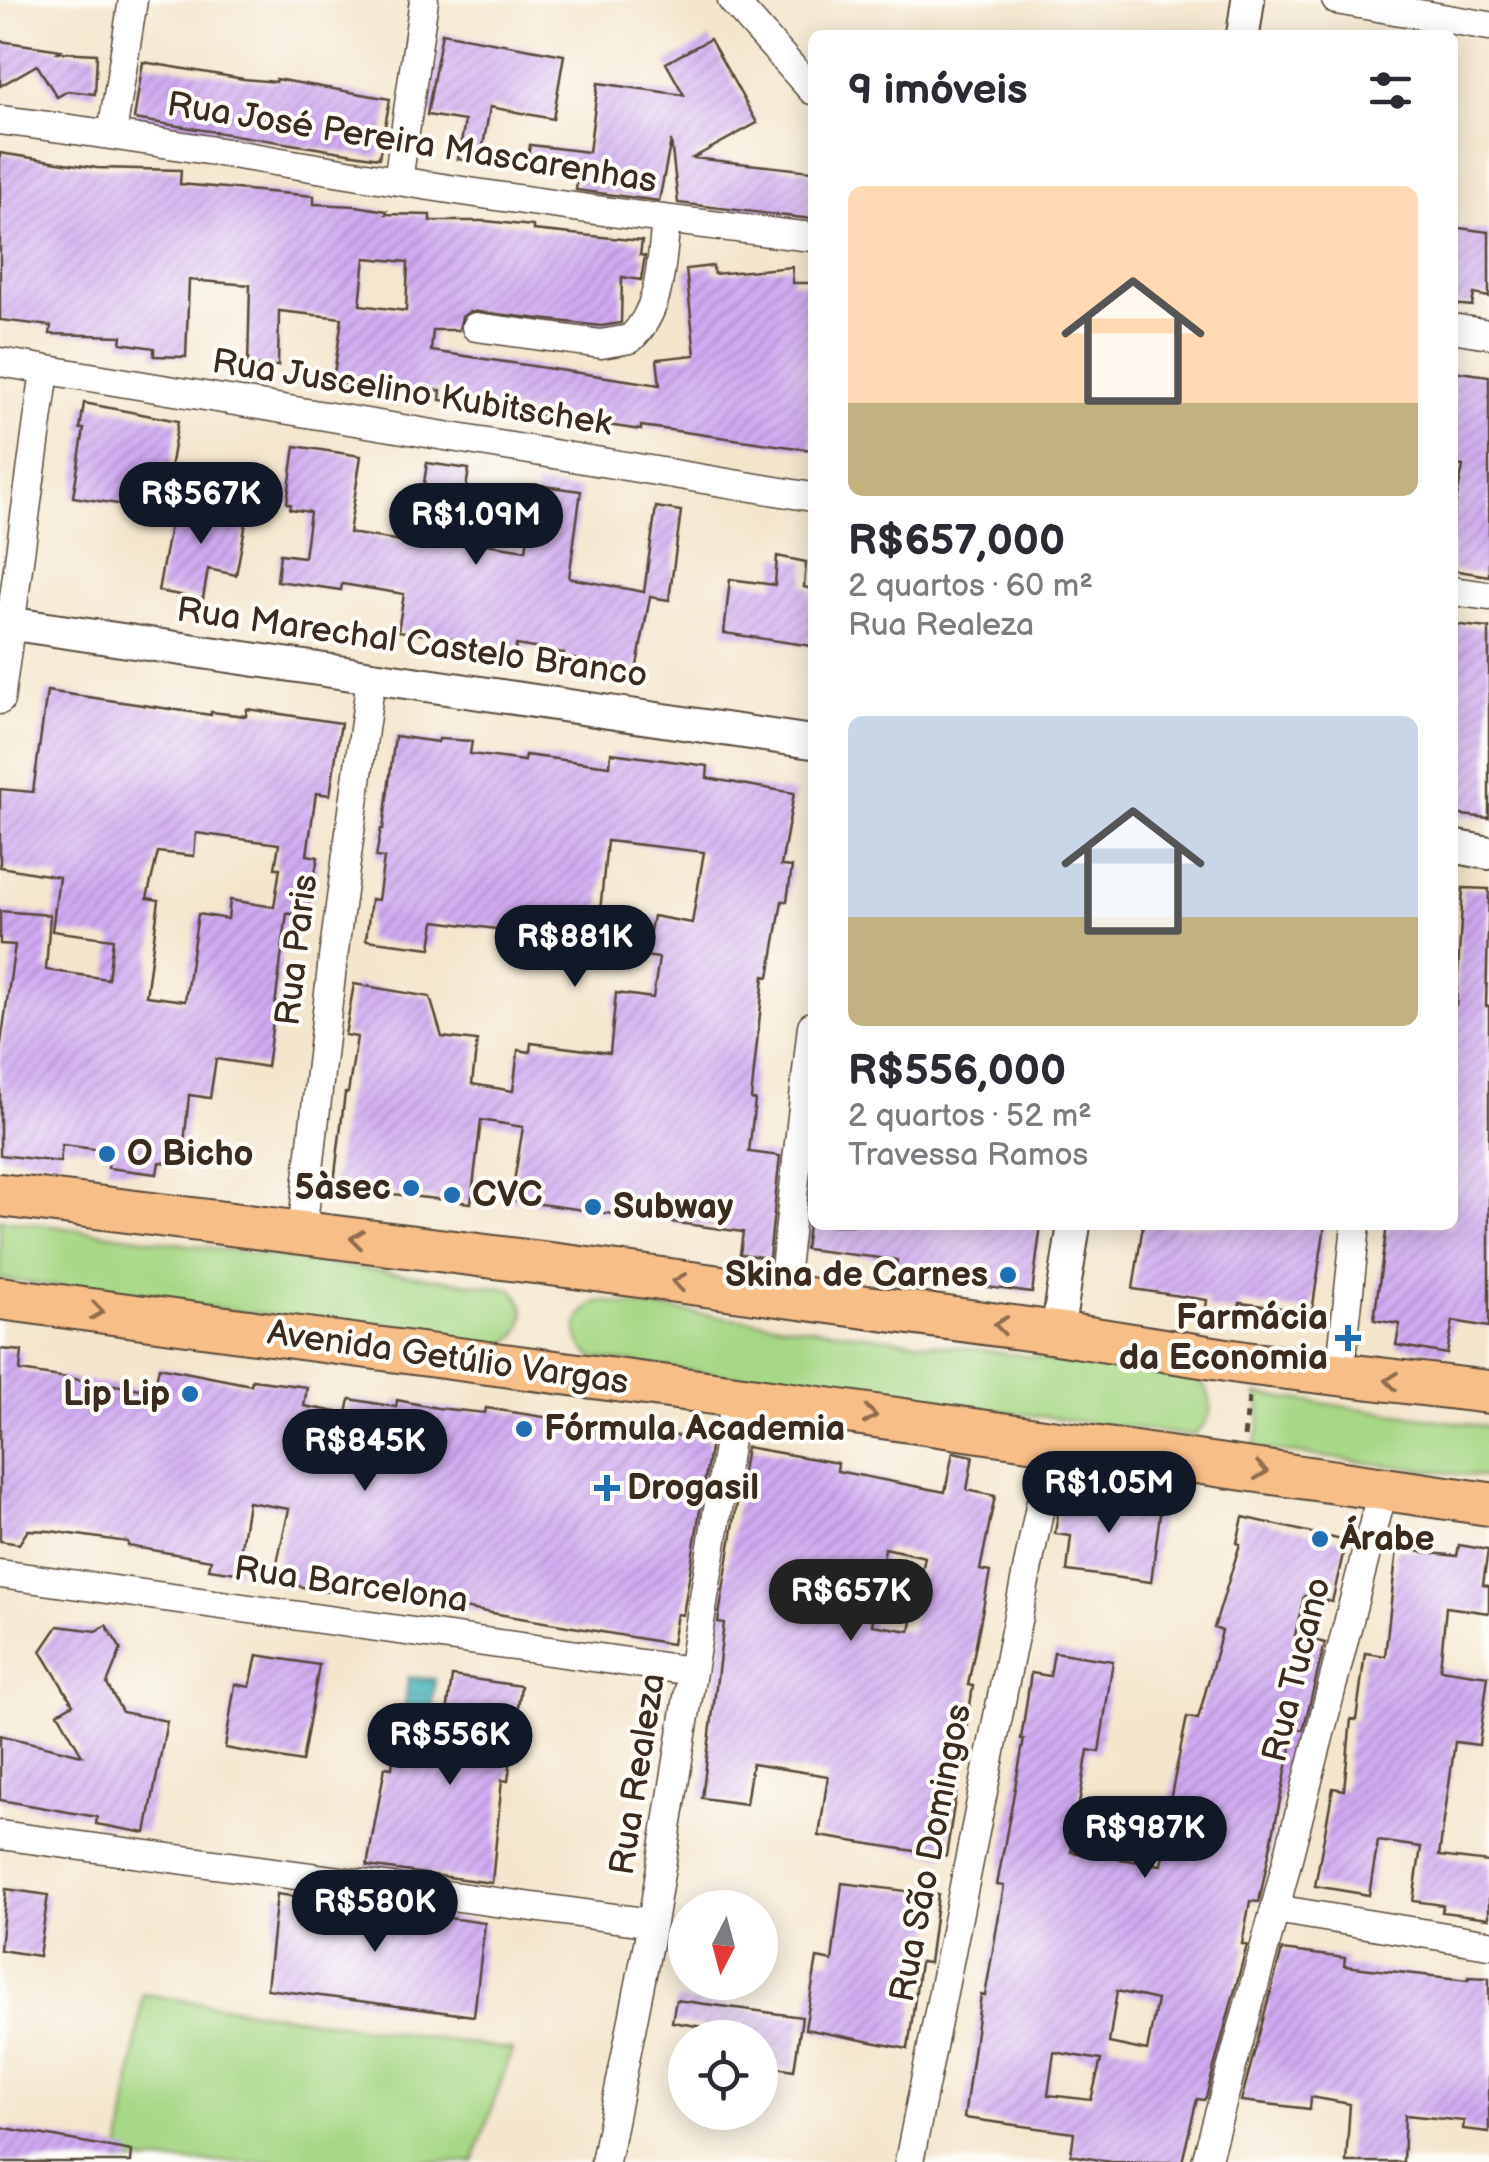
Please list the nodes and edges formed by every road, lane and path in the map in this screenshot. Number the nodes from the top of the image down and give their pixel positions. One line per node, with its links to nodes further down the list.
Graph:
1 (133, 0): 10 (street)
2 (424, 0): 11 (street)
3 (732, 0): 8 (street)
4 (1248, 0): 7 (street)
5 (1336, 0): 6 (street)
6 (1489, 26)
7 (1244, 30)
8 (808, 86)
9 (0, 120): 10 (street, Rua José Pereira Mascarenhas)
10 (112, 134): 11 (street, Rua José Pereira Mascarenhas)
11 (398, 181): 12 (street, Rua José Pereira Mascarenhas)
12 (666, 220): 13 (street, Rua José Pereira Mascarenhas); 14 (street)
13 (808, 237)
14 (476, 327)
15 (1458, 329): 16 (street)
16 (1489, 334)
17 (0, 362): 18 (street, Rua Juscelino Kubitschek)
18 (44, 370): 19 (street, Rua Juscelino Kubitschek); 22 (street)
19 (808, 497)
20 (1458, 592): 21 (street)
21 (1489, 596)
22 (5, 623): 23 (street, Rua Marechal Castelo Branco); 24 (street)
23 (371, 678): 25 (street, Rua Marechal Castelo Branco); 32 (street, Rua Paris)
24 (0, 700)
25 (808, 741)
26 (1458, 847): 27 (street)
27 (1489, 853)
28 (808, 1062): 33 (street)
29 (0, 1195): 32 (main road)
30 (1073, 1230): 35 (street)
31 (1355, 1230): 37 (street)
32 (302, 1232): 33 (main road, one-way to 32)
33 (782, 1296): 35 (main road, one-way to 33)
34 (0, 1298): 39 (main road, Avenida Getúlio Vargas, one-way to 39)
35 (1057, 1332): 36 (main road)
36 (1245, 1363): 37 (main road); 41 (path)
37 (1340, 1375): 38 (main road, one-way to 37)
38 (1489, 1392)
39 (736, 1396): 40 (main road, Avenida Getúlio Vargas, one-way to 40); 45 (street, Rua Realeza)
40 (1053, 1441): 41 (main road, Avenida Getúlio Vargas); 51 (street, Rua São Domingos)
41 (1229, 1466): 42 (main road, Avenida Getúlio Vargas, one-way to 42)
42 (1383, 1487): 43 (main road, Avenida Getúlio Vargas); 47 (street, Rua Tucano)
43 (1489, 1504)
44 (0, 1574): 45 (street, Rua Barcelona)
45 (692, 1671): 48 (street, Rua Realeza)
46 (0, 1834): 48 (street)
47 (1275, 1908): 49 (street); 52 (street, Rua Tucano)
48 (652, 1923): 50 (street, Rua Realeza)
49 (1489, 1944)
50 (605, 2162)
51 (909, 2162)
52 (1206, 2162)

